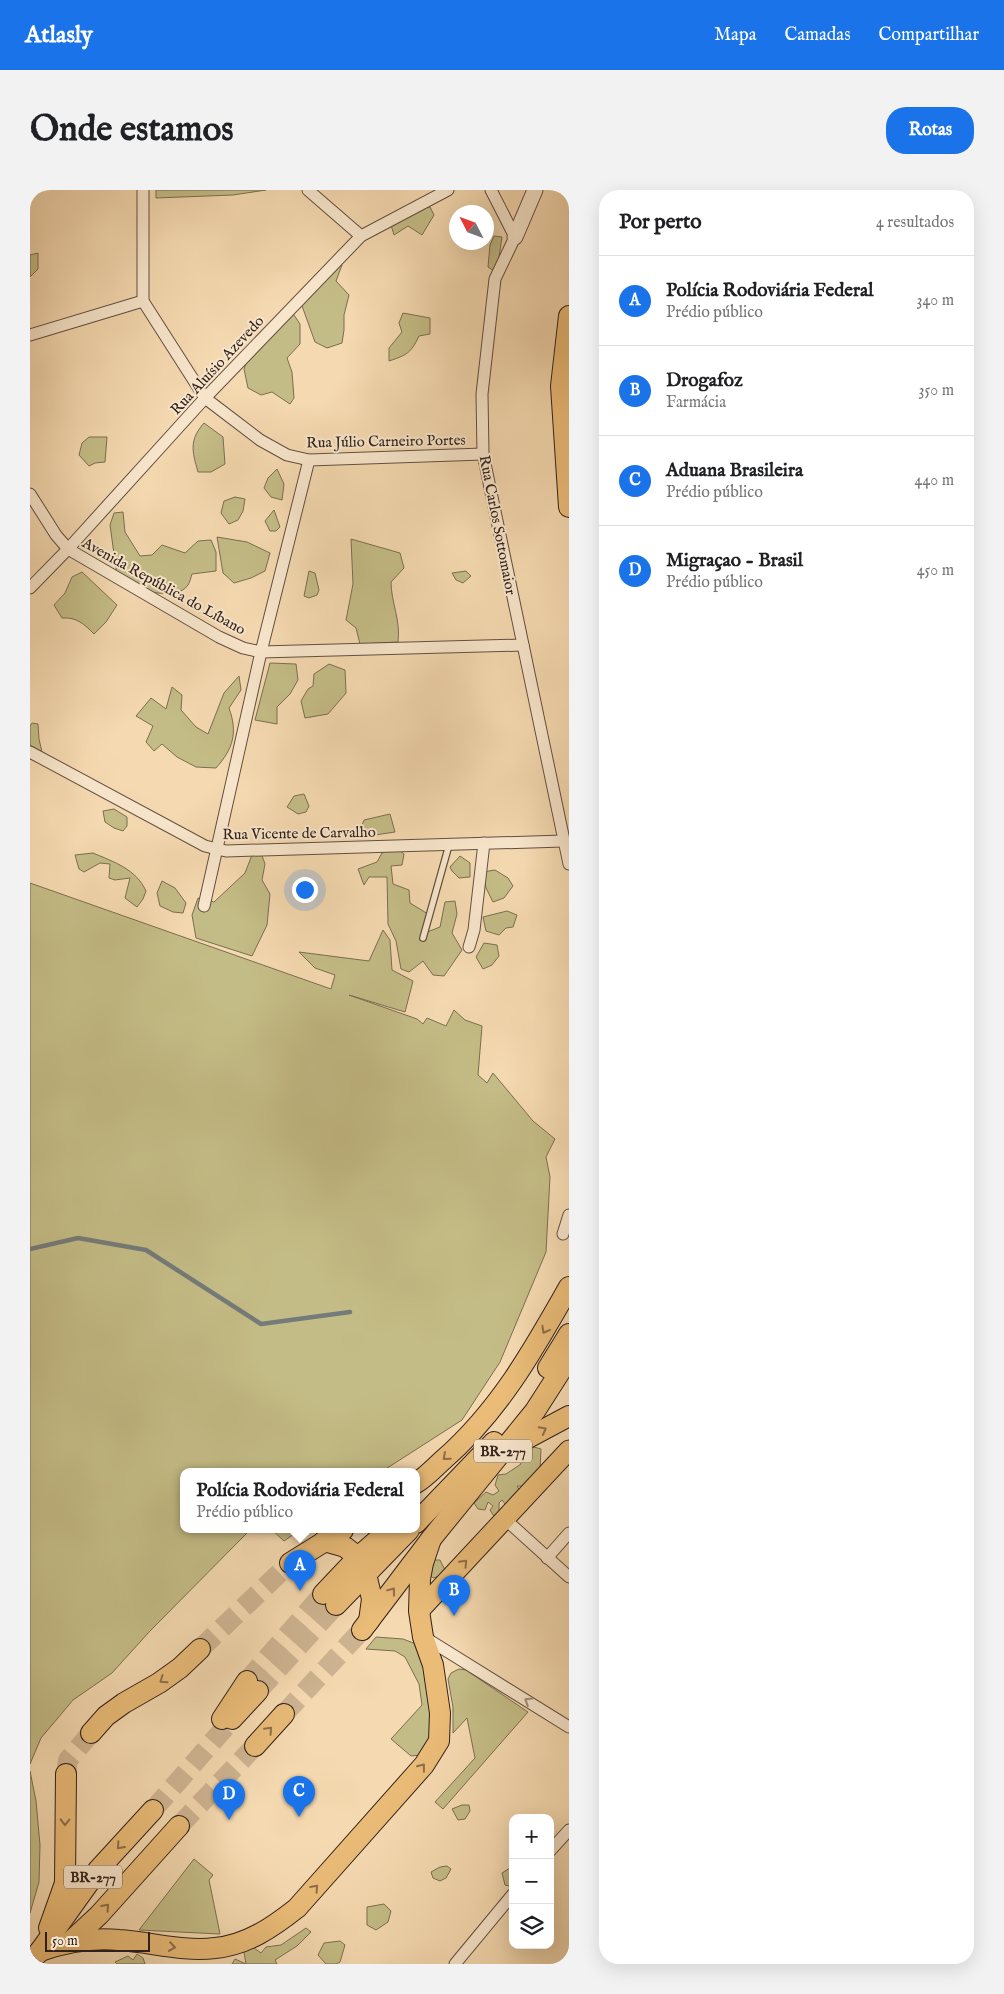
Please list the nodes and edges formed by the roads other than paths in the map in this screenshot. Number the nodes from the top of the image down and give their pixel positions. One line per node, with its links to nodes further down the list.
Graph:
1 (141, 190): 8 (street)
2 (308, 190): 6 (street)
3 (448, 190): 6 (street, Rua Aluísio Azevedo)
4 (491, 190): 7 (street)
5 (535, 190): 7 (street, Rua Carlos Sottomaior)
6 (361, 236): 11 (street, Rua Aluísio Azevedo)
7 (515, 237): 12 (street, Rua Carlos Sottomaior)
8 (143, 301): 10 (street); 11 (street, Rua Júlio Carneiro Portes)
9 (569, 316): 15 (highway)
10 (30, 335)
11 (205, 398): 13 (street, Rua Júlio Carneiro Portes); 16 (street, Rua Aluísio Azevedo)
12 (482, 454): 13 (street, Rua Júlio Carneiro Portes); 18 (street, Rua Carlos Sottomaior)
13 (309, 460): 19 (street)
14 (30, 494): 16 (street, Avenida República do Líbano)
15 (569, 507)
16 (68, 549): 17 (street, Rua Aluísio Azevedo); 19 (street, Avenida República do Líbano)
17 (30, 588)
18 (523, 645): 19 (street, Avenida República do Líbano); 21 (street, Rua Carlos Sottomaior)
19 (261, 652): 24 (street)
20 (30, 752): 24 (street, Rua Vicente de Carvalho)
21 (563, 841): 22 (street, Rua Vicente de Carvalho); 25 (street, Rua Carlos Sottomaior)
22 (484, 844): 23 (street, Rua Vicente de Carvalho); 28 (street)
23 (449, 845): 24 (street, Rua Vicente de Carvalho); 27 (lane)
24 (217, 850): 26 (street)
25 (569, 864)
26 (204, 906)
27 (423, 938)
28 (469, 947)
29 (569, 1215): 30 (street)
30 (563, 1234)
31 (569, 1287): 37 (highway, one-way to 37)
32 (569, 1334): 36 (highway, BR-277)
33 (569, 1358): 36 (highway, BR-277)
34 (569, 1416): 36 (highway, one-way to 34)
35 (569, 1450): 40 (main road)
36 (483, 1464): 38 (highway); 39 (highway, BR-277); 45 (highway, BR-277)
37 (420, 1480)
38 (420, 1505)
39 (420, 1519)
40 (505, 1519): 47 (street); 52 (main road, one-way to 40)
41 (337, 1533): 46 (highway)
42 (387, 1533): 49 (highway)
43 (405, 1533): 49 (highway)
44 (569, 1533): 47 (street)
45 (431, 1539): 49 (highway, BR-277, one-way to 45); 52 (highway)
46 (324, 1541): 48 (highway); 49 (highway)
47 (546, 1558): 50 (street)
48 (290, 1563)
49 (362, 1566): 51 (highway)
50 (569, 1577)
51 (329, 1600)
52 (419, 1611): 53 (highway)
53 (423, 1637): 58 (street, one-way to 53); 67 (highway, one-way to 53)
54 (200, 1649): 59 (highway, one-way to 59)
55 (252, 1686): 57 (highway)
56 (284, 1714): 60 (highway, one-way to 56)
57 (225, 1721)
58 (569, 1727)
59 (91, 1733)
60 (255, 1746)
61 (66, 1774): 68 (highway, one-way to 68)
62 (153, 1810): 68 (highway, BR-277, one-way to 68)
63 (179, 1826): 67 (highway, BR-277, one-way to 63)
64 (567, 1835): 65 (street)
65 (554, 1847)
66 (509, 1899): 69 (street)
67 (71, 1941): 68 (highway, BR-277)
68 (35, 1956)
69 (455, 1964)

